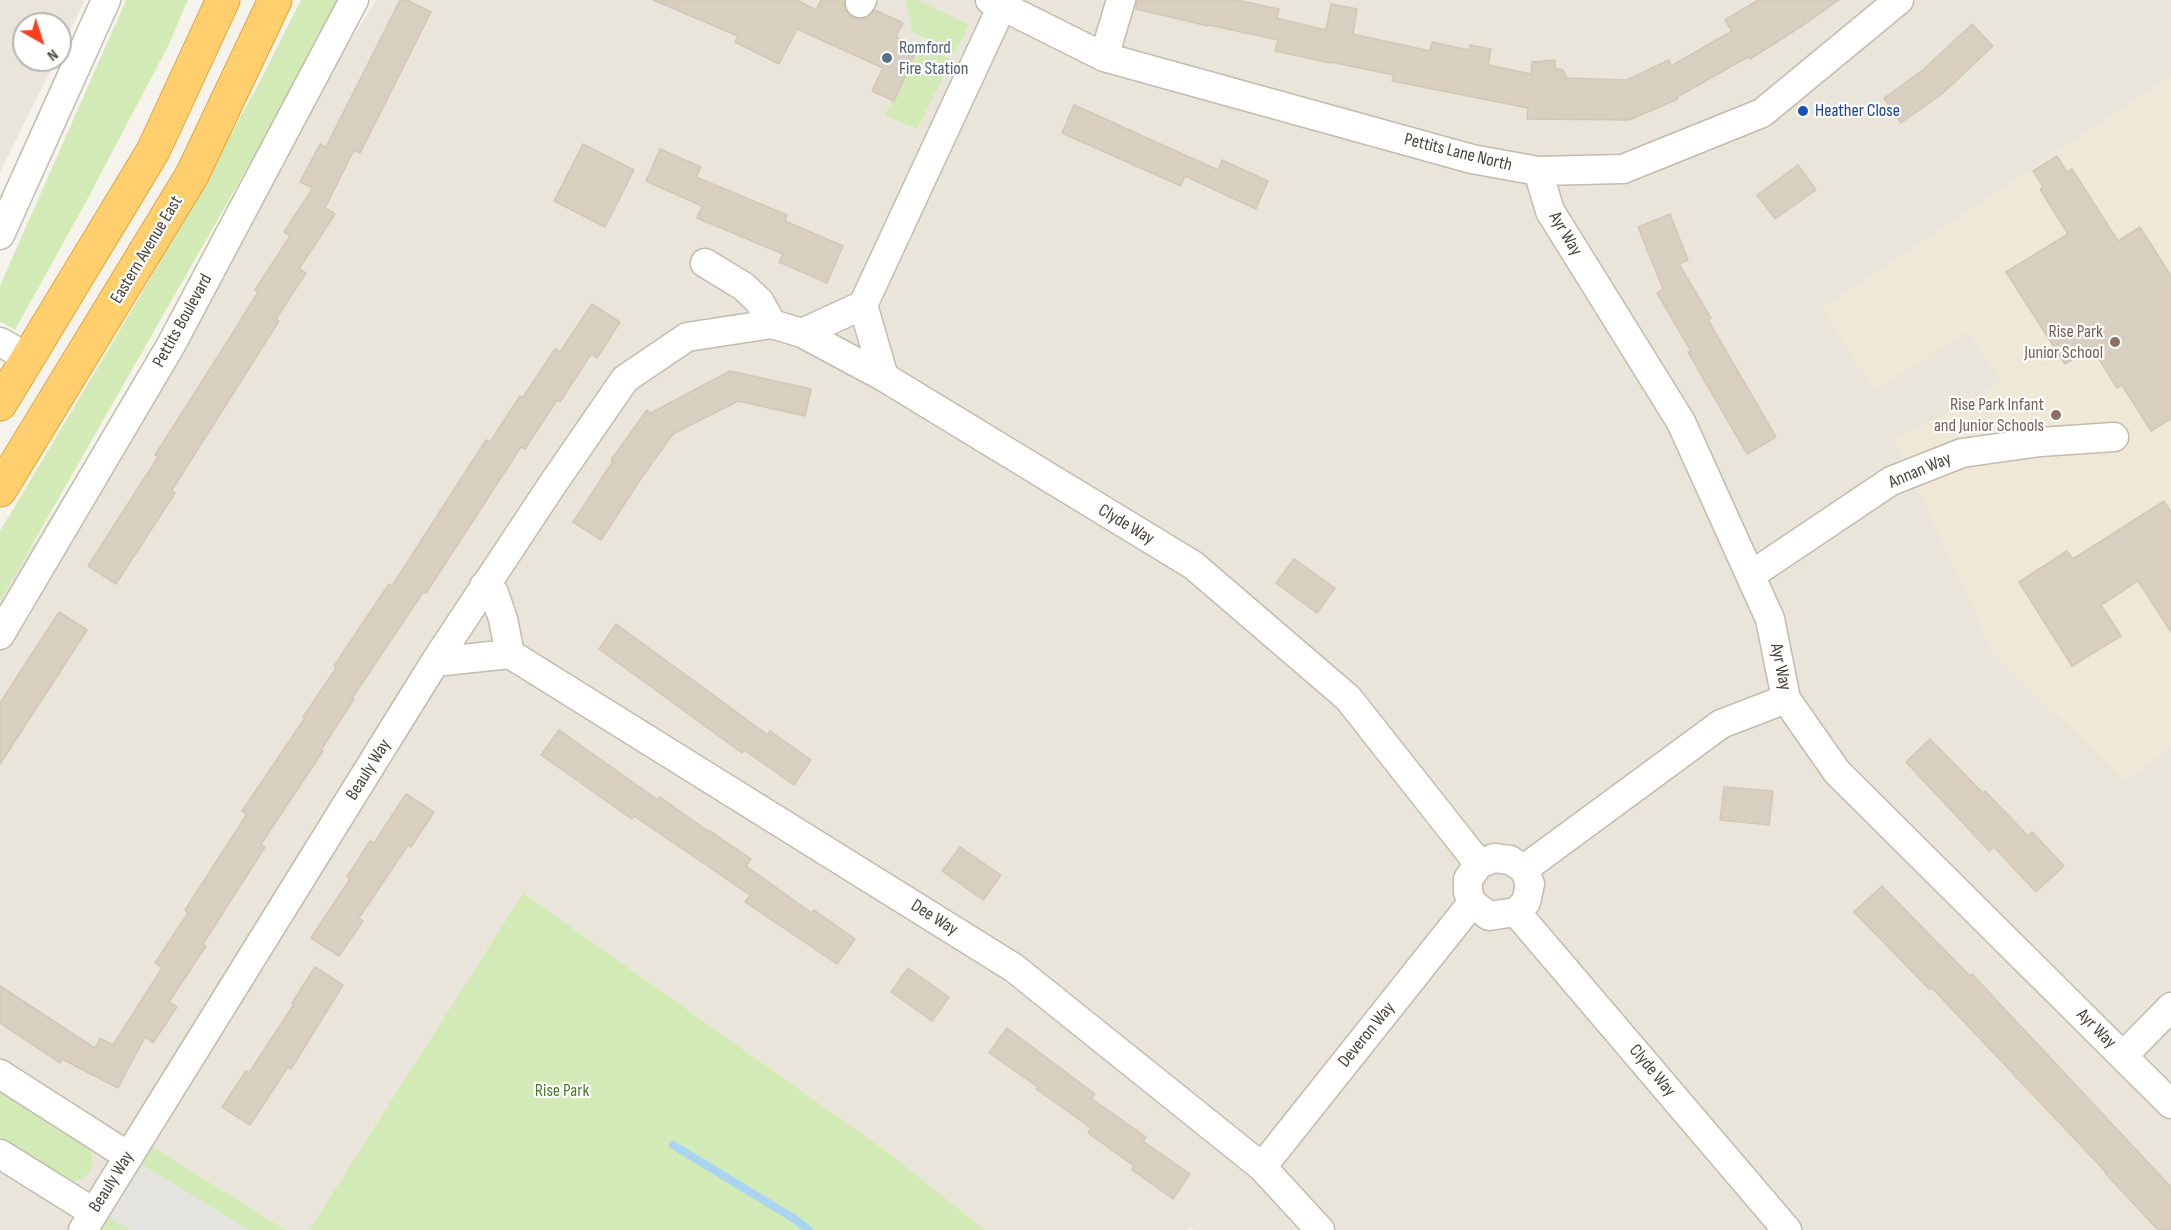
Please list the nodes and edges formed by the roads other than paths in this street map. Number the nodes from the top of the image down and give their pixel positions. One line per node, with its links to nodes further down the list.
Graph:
1 (106, 0): 10 (street)
2 (223, 0): 17 (highway)
3 (275, 0): 21 (highway, Eastern Avenue East)
4 (354, 0): 24 (street, Pettits Boulevard)
5 (1121, 0): 8 (street)
6 (1899, 0): 9 (street, Pettits Lane North)
7 (996, 3): 8 (street, Pettits Lane North); 12 (street)
8 (1104, 57): 9 (street, Pettits Lane North)
9 (1538, 171): 22 (street, Ayr Way)
10 (0, 235)
11 (705, 263): 13 (street)
12 (863, 305): 14 (street); 18 (street)
13 (772, 324): 14 (street, Clyde Way); 15 (street, Clyde Way)
14 (802, 333): 18 (street, Clyde Way)
15 (687, 337): 23 (street, Beauly Way)
16 (0, 342): 17 (street)
17 (28, 358): 19 (highway)
18 (884, 377): 28 (street, Clyde Way)
19 (0, 404)
20 (2114, 437): 22 (street, Annan Way)
21 (0, 490)
22 (1751, 575): 27 (street, Ayr Way)
23 (484, 586): 25 (street); 26 (street, Beauly Way)
24 (0, 634)
25 (510, 654): 26 (street); 38 (street, Dee Way)
26 (435, 662): 37 (street, Beauly Way)
27 (1786, 699): 29 (street); 33 (street, Ayr Way)
28 (1479, 864): 29 (street); 30 (street)
29 (1524, 869): 31 (street)
30 (1472, 903): 31 (street); 38 (street, Deveron Way)
31 (1516, 912): 41 (street, Clyde Way)
32 (2171, 1007): 33 (street)
33 (2123, 1056): 35 (street, Ayr Way)
34 (0, 1074): 37 (street)
35 (2171, 1104)
36 (0, 1154): 39 (street)
37 (128, 1156): 39 (street, Beauly Way)
38 (1262, 1167): 40 (street, Dee Way)
39 (88, 1221)
40 (1320, 1230)
41 (1787, 1230)

